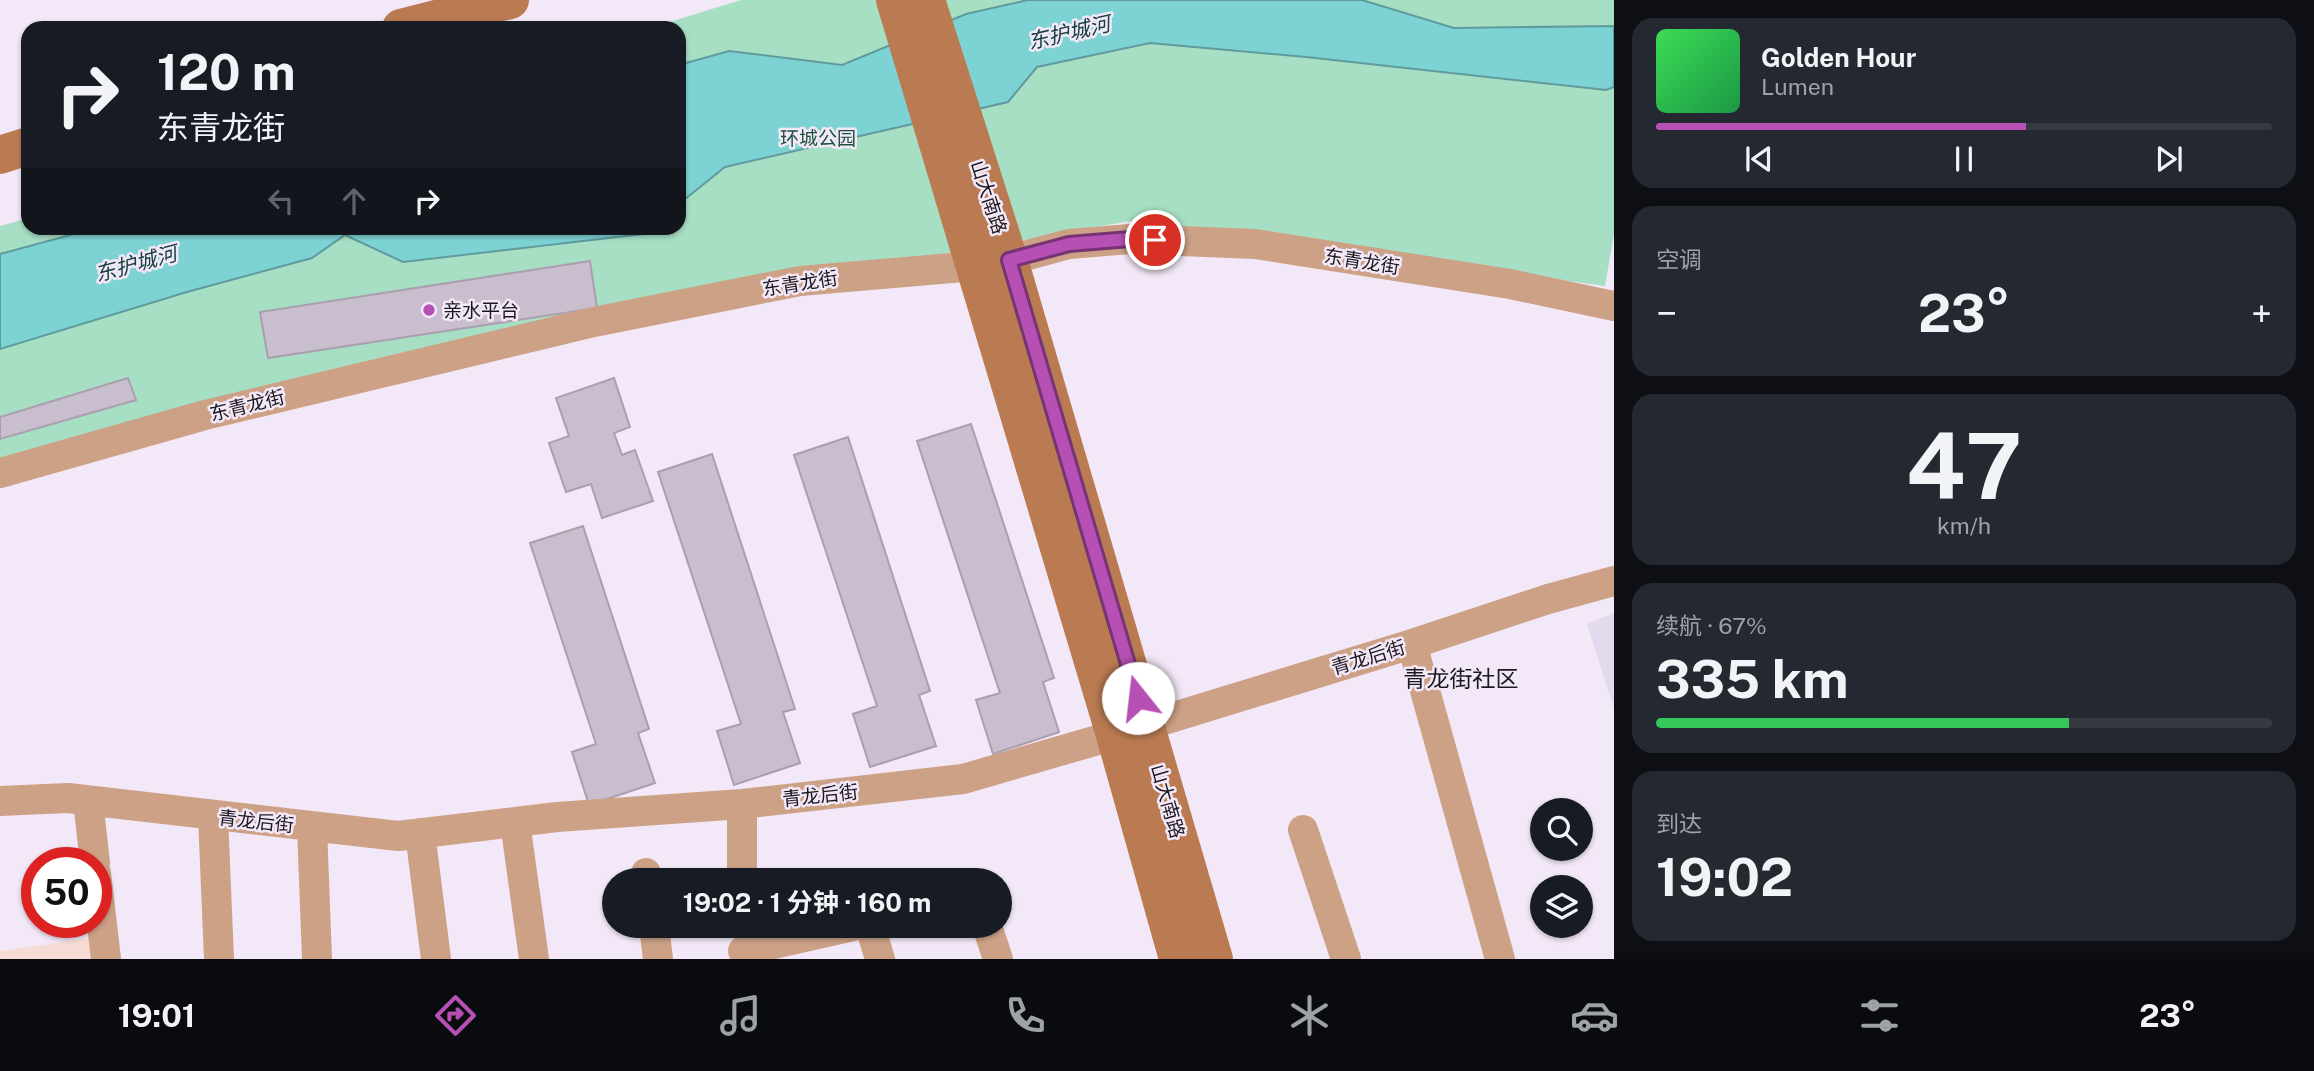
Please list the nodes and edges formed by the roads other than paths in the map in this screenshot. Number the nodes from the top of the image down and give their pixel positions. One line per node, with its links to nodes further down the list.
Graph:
1 (510, 0): 4 (main road)
2 (895, 0): 7 (main road, 山大南路)
3 (926, 0): 7 (main road, 山大南路)
4 (428, 21)
5 (21, 148): 6 (main road)
6 (0, 155)
7 (990, 256): 8 (street, 东青龙街); 9 (street, 东青龙街); 12 (main road, 山大南路)
8 (1614, 306)
9 (0, 473)
10 (1614, 581): 11 (street, 青龙后街)
11 (1412, 644): 12 (street, 青龙后街); 40 (street)
12 (1130, 730): 15 (street, 青龙后街); 37 (main road, 山大南路); 38 (main road, 山大南路)
13 (0, 801): 14 (street, 青龙后街)
14 (88, 801): 16 (street, 青龙后街); 21 (street)
15 (742, 804): 17 (street, 青龙后街); 22 (street)
16 (213, 816): 18 (street, 青龙后街); 30 (street)
17 (516, 822): 20 (street, 青龙后街); 33 (street)
18 (312, 827): 20 (street, 青龙后街); 31 (street)
19 (1303, 830): 39 (street)
20 (420, 833): 32 (street)
21 (93, 847)
22 (743, 868)
23 (104, 938): 29 (street)
24 (655, 938): 34 (street)
25 (784, 938): 28 (street)
26 (874, 938): 35 (street)
27 (991, 938): 36 (street)
28 (743, 945)
29 (106, 959)
30 (219, 959)
31 (317, 959)
32 (436, 959)
33 (534, 959)
34 (658, 959)
35 (880, 959)
36 (998, 959)
37 (1178, 959)
38 (1214, 959)
39 (1346, 959)
40 (1500, 959)

